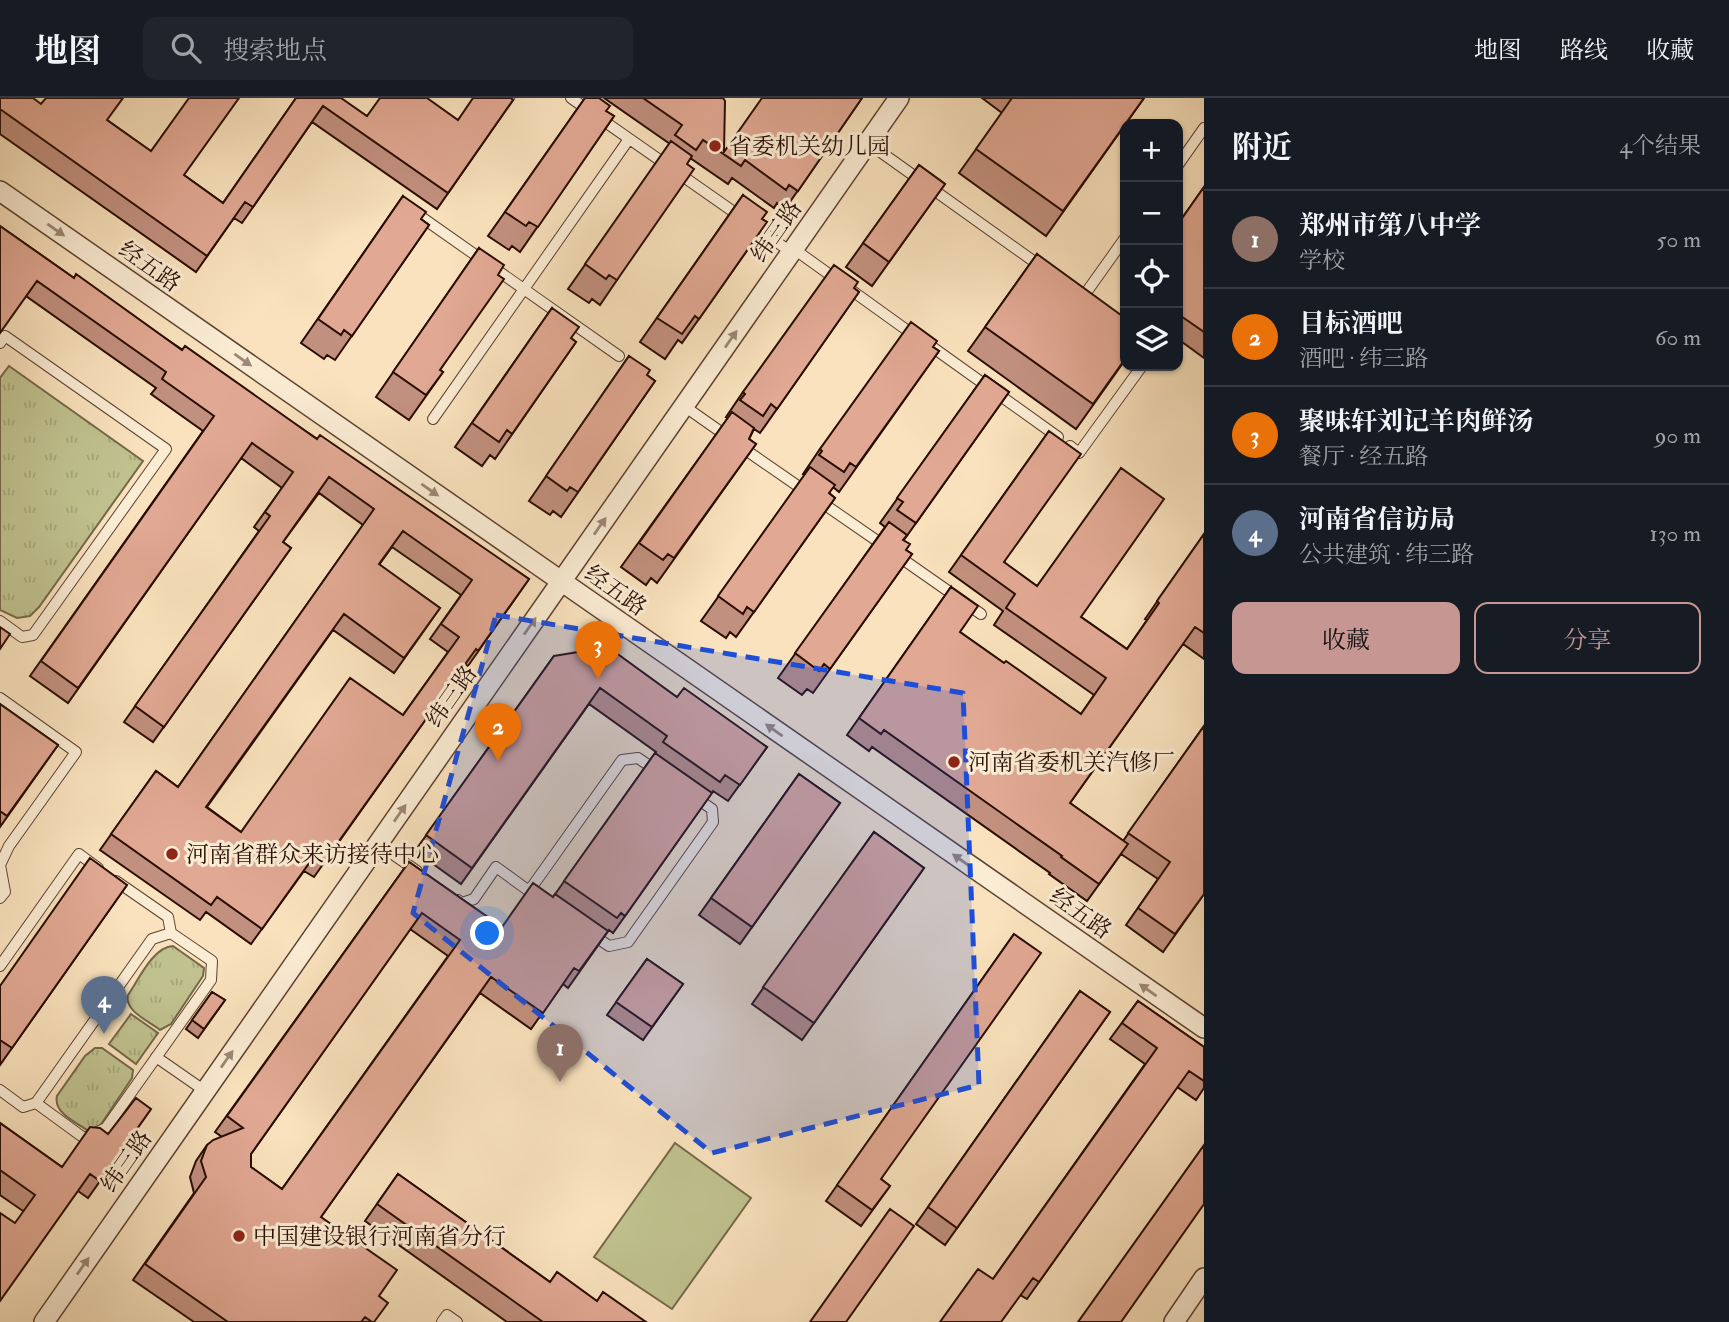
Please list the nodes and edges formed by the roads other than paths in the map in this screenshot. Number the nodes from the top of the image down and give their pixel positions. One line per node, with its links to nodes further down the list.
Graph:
1 (571, 98): 4 (lane)
2 (899, 98): 5 (street, 纬三路)
3 (1204, 128): 6 (lane)
4 (629, 139): 10 (lane); 12 (lane)
5 (868, 143): 10 (street, 纬三路); 11 (lane)
6 (1183, 158)
7 (0, 191): 21 (street, 经五路, one-way to 21)
8 (417, 214): 12 (lane)
9 (1120, 245): 14 (lane)
10 (793, 251): 18 (lane); 19 (street, 纬三路, one-way to 10)
11 (1049, 272)
12 (524, 289): 17 (lane); 20 (lane)
13 (1072, 289): 14 (lane)
14 (1083, 297): 15 (lane)
15 (1094, 304)
16 (0, 343): 23 (lane)
17 (619, 356)
18 (1138, 371)
19 (684, 406): 21 (street, 纬三路, one-way to 19); 22 (lane)
20 (433, 419)
21 (561, 582): 25 (street, 纬三路, one-way to 21); 32 (street, 经五路, one-way to 21)
22 (981, 614)
23 (0, 621)
24 (0, 698): 29 (lane)
25 (378, 844): 26 (lane); 35 (street, 纬三路, one-way to 25)
26 (431, 881)
27 (529, 891): 27 (lane); 28 (lane)
28 (452, 895)
29 (0, 898)
30 (172, 933): 31 (lane); 33 (lane); 36 (lane)
31 (0, 966)
32 (1204, 1028)
33 (156, 1057): 35 (lane); 36 (lane)
34 (0, 1090): 36 (lane)
35 (205, 1091): 38 (street, 纬三路, one-way to 35)
36 (36, 1103)
37 (1204, 1279): 41 (street)
38 (44, 1322)
39 (442, 1322): 40 (lane)
40 (457, 1322)
41 (1174, 1322)

